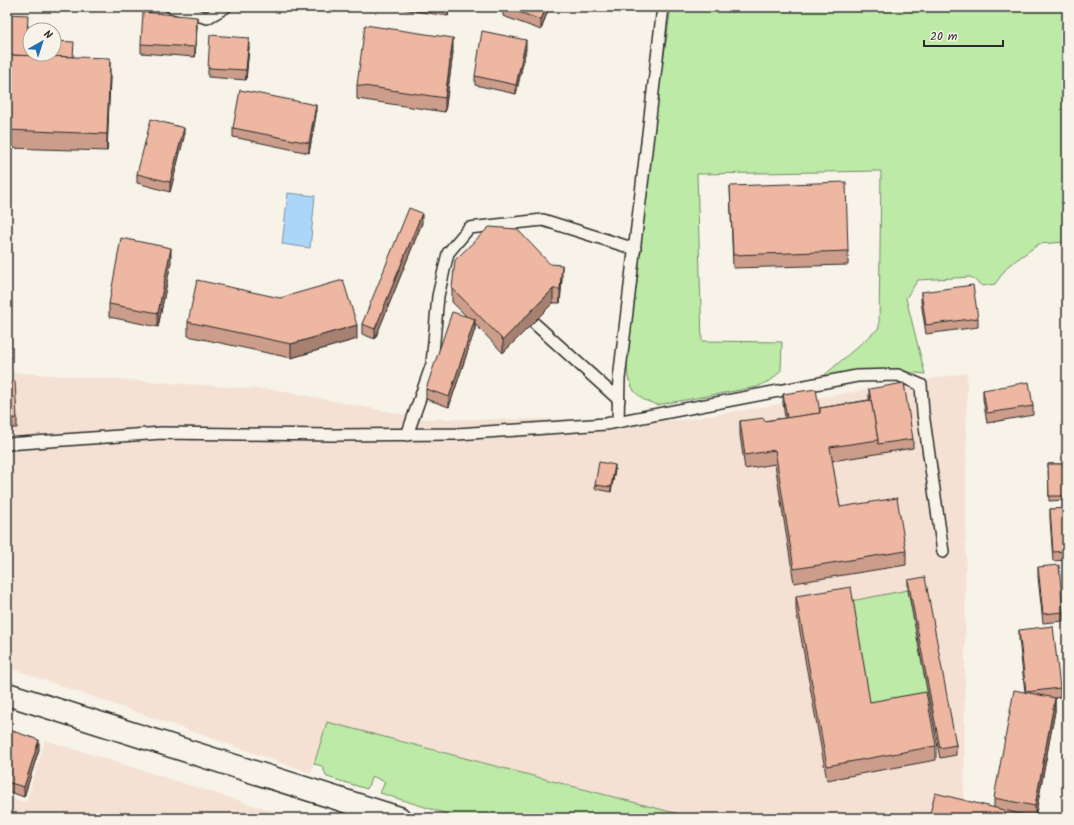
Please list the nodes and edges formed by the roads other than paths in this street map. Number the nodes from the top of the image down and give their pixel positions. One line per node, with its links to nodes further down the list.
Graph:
1 (171, 7): 2 (lane)
2 (226, 7)
3 (663, 7): 4 (lane)
4 (635, 249): 6 (lane); 8 (lane)
5 (534, 322): 6 (lane)
6 (618, 400): 7 (lane)
7 (618, 422): 8 (lane); 10 (lane)
8 (407, 435): 9 (lane)
9 (7, 444)
10 (943, 552)
11 (7, 694): 12 (street)
12 (399, 818)

